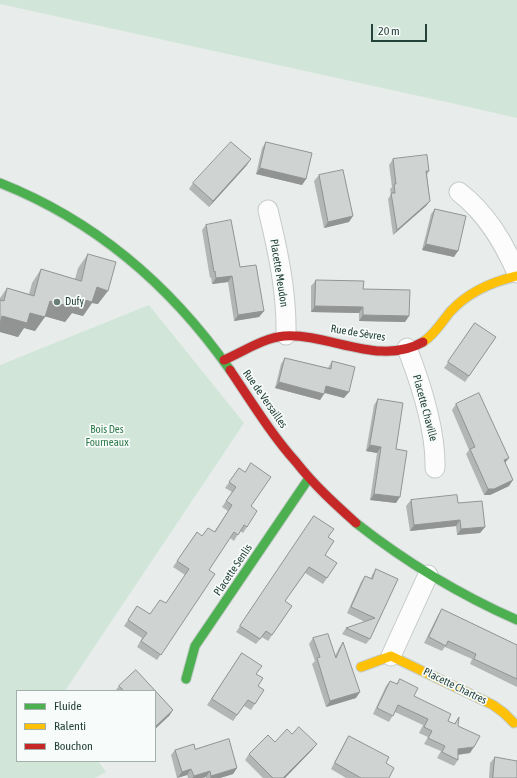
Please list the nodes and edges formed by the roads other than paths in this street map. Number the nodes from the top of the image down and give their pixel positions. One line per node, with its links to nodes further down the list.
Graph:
1 (0, 183): 8 (street, Rue de Versailles)
2 (459, 192): 4 (street)
3 (268, 210): 6 (street, Placette Meudon)
4 (517, 272)
5 (517, 276): 7 (street, Rue de Sèvres)
6 (286, 336): 7 (street, Rue de Sèvres); 8 (street, Rue de Sèvres)
7 (407, 348): 9 (street, Placette Chaville)
8 (224, 360): 10 (street, Rue de Versailles)
9 (435, 468)
10 (309, 478): 11 (street, Rue de Versailles); 15 (street, Placette Senlis)
11 (428, 575): 12 (street, Rue de Versailles); 13 (street)
12 (517, 620)
13 (391, 656): 14 (street); 16 (street, Placette Chartres)
14 (362, 667)
15 (186, 679)
16 (514, 723)

